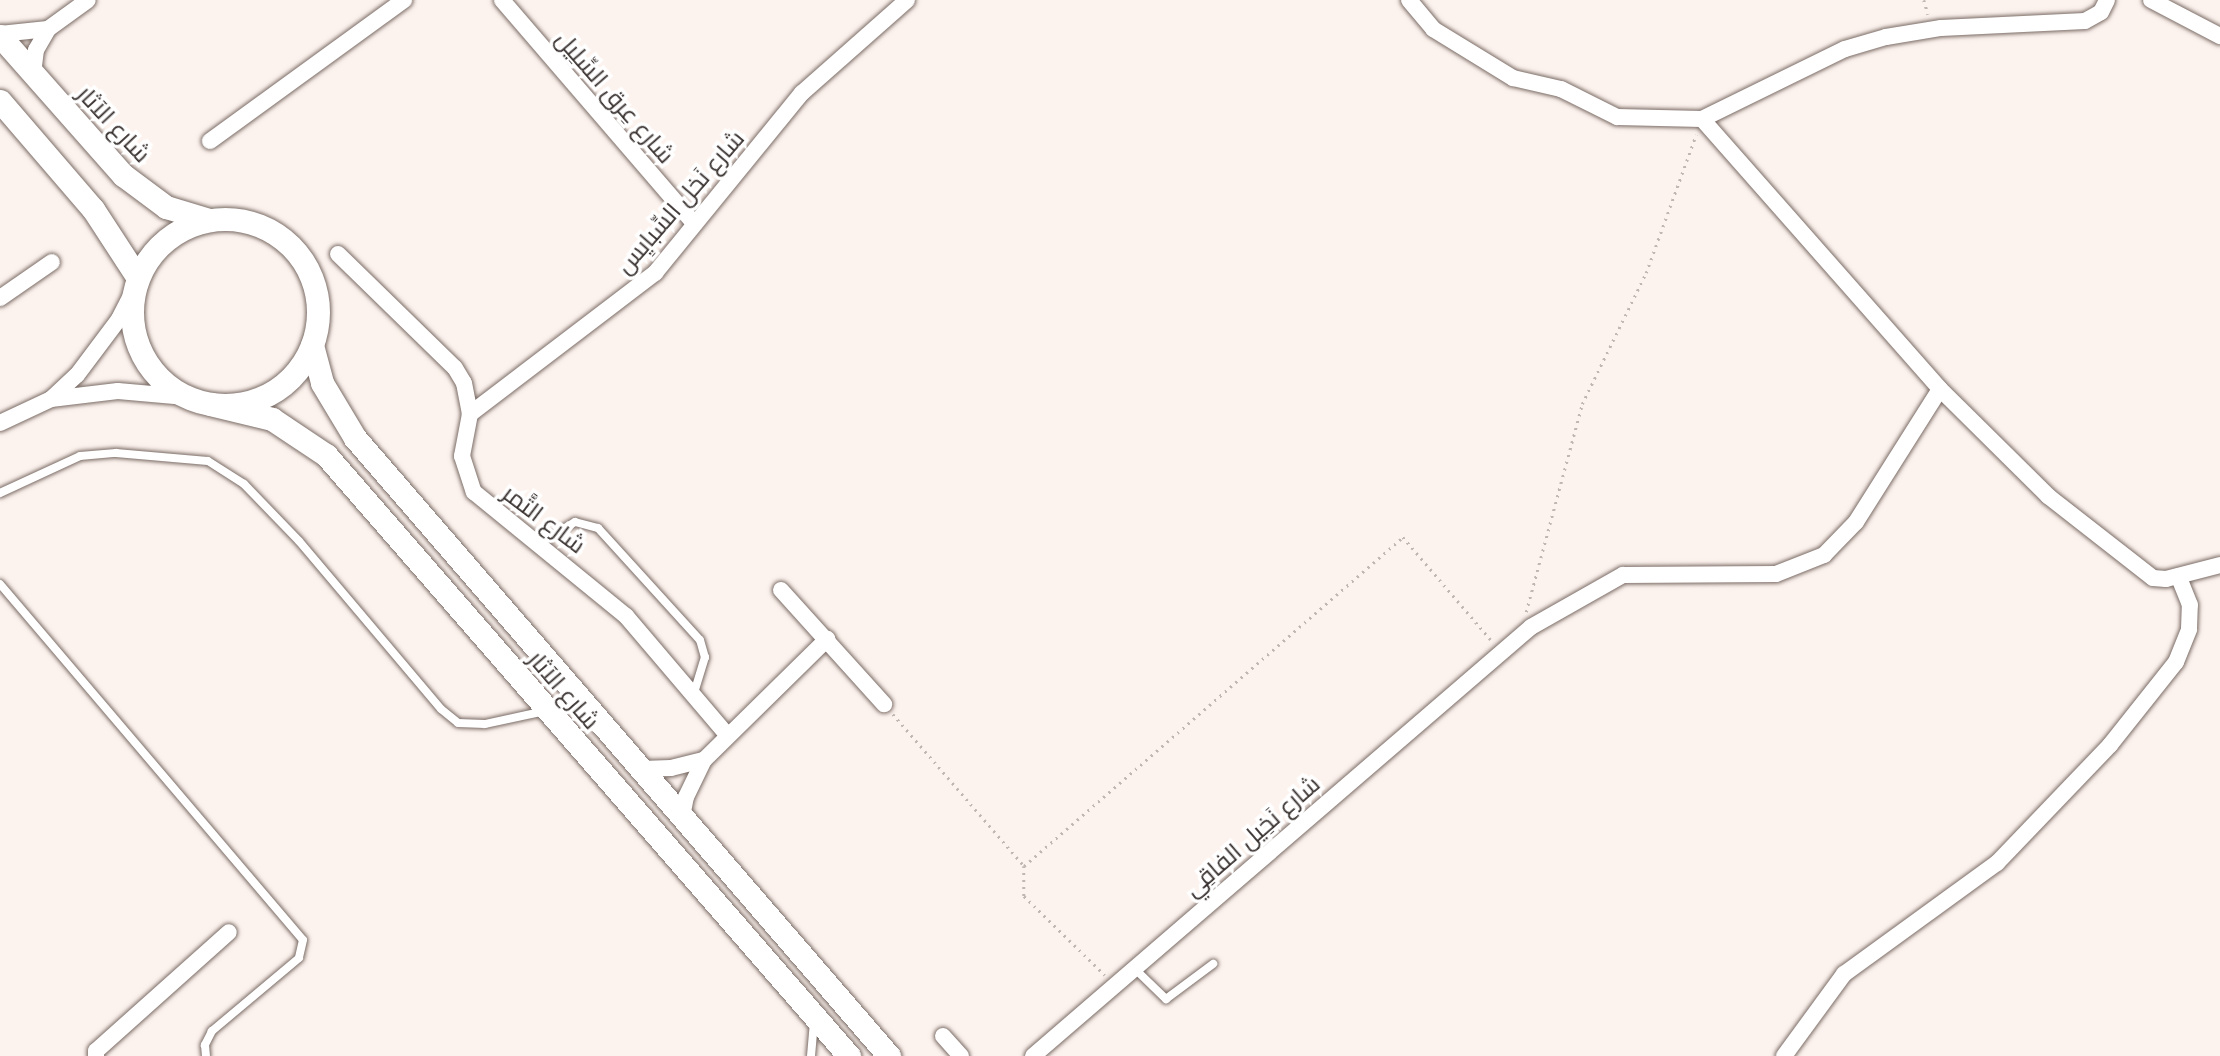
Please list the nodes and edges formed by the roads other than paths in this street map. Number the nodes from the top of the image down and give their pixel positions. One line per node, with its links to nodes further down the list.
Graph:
1 (88, 0): 8 (street)
2 (404, 0): 14 (street)
3 (502, 0): 16 (street, شارع عِرق السِّلِيل)
4 (907, 0): 16 (street, شارع نَخل السِّبايِس)
5 (1409, 0): 13 (street)
6 (2107, 0): 13 (street)
7 (2151, 0): 10 (street)
8 (48, 29): 9 (street); 11 (street)
9 (0, 35): 11 (street, شارع الآثار)
10 (2220, 36)
11 (33, 74): 15 (street, شارع الآثار)
12 (0, 101): 19 (street)
13 (1702, 119): 22 (street)
14 (211, 141)
15 (209, 220): 19 (street); 21 (street)
16 (694, 223): 26 (street, شارع نَخل السِّبايِس)
17 (338, 254): 26 (street, شارع التَّمر)
18 (52, 262): 20 (street)
19 (136, 283): 23 (street); 24 (street)
20 (0, 298)
21 (312, 345): 25 (street); 40 (street, شارع الآثار)
22 (1940, 389): 31 (street); 44 (street, شارع نَخِيل الفاقِي)
23 (186, 397): 24 (street); 25 (street)
24 (51, 399): 27 (street)
25 (210, 404): 37 (street, شارع الآثار)
26 (470, 414): 29 (street, شارع التَّمر)
27 (0, 423)
28 (0, 493): 37 (lane)
29 (540, 543): 35 (street, شارع التَّمر); 35 (lane)
30 (2220, 565): 31 (street)
31 (2178, 576): 54 (street)
32 (0, 584): 48 (lane)
33 (781, 590): 34 (street)
34 (827, 639): 36 (street); 38 (street)
35 (694, 692): 38 (street, شارع التَّمر)
36 (884, 704)
37 (547, 710): 45 (street, شارع الآثار)
38 (728, 736): 39 (street)
39 (704, 760): 40 (street); 41 (street)
40 (642, 769): 41 (street, شارع الآثار)
41 (682, 817): 51 (street, شارع الآثار)
42 (229, 932): 47 (street)
43 (1213, 964): 44 (lane)
44 (1135, 968): 53 (street, شارع نَخِيل الفاقِي)
45 (811, 1010): 49 (lane); 50 (street, شارع الآثار)
46 (943, 1036): 52 (street)
47 (96, 1056)
48 (206, 1056)
49 (811, 1056)
50 (849, 1056)
51 (889, 1056)
52 (961, 1056)
53 (1033, 1056)
54 (1784, 1056)

